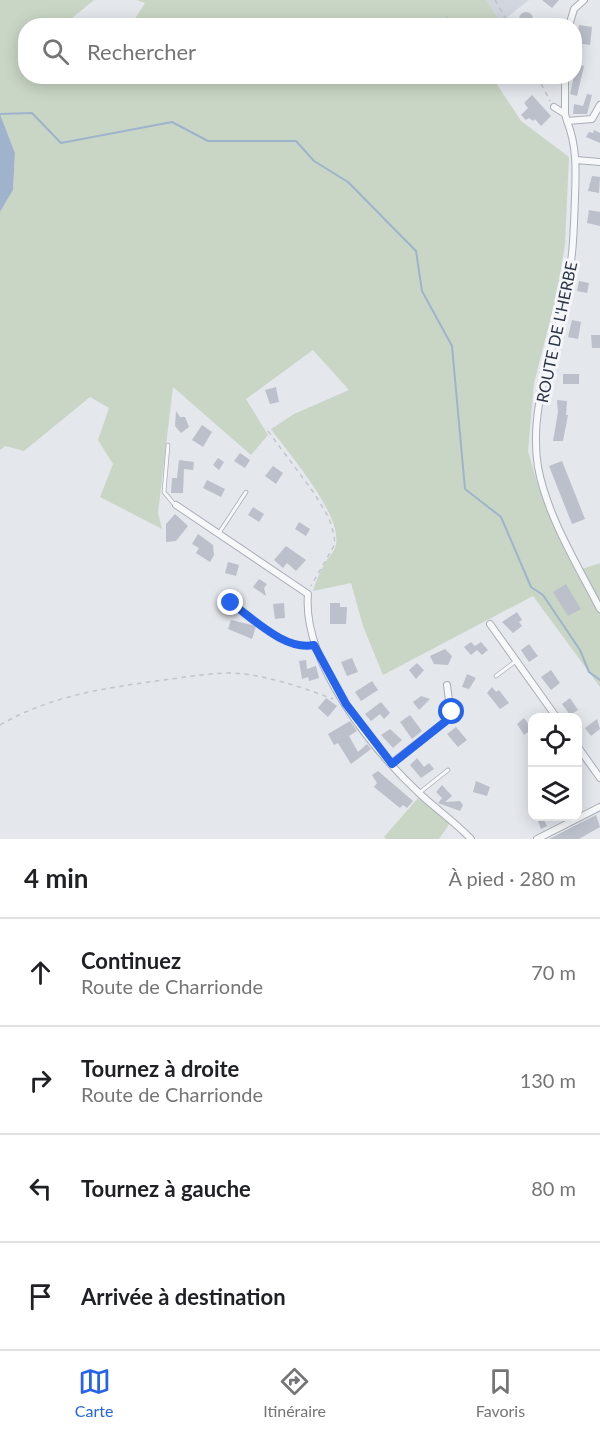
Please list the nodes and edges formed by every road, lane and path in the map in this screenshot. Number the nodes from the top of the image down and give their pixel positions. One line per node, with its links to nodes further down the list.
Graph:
1 (495, 0): 3 (path)
2 (584, 0): 4 (street)
3 (505, 18)
4 (571, 18)
5 (541, 84): 8 (path)
6 (566, 84): 9 (street, ROUTE DE L'HERBE)
7 (600, 105): 10 (street)
8 (554, 107): 9 (street)
9 (565, 114): 10 (street, ROUTE DE L'HERBE)
10 (567, 121): 11 (street, ROUTE DE L'HERBE)
11 (576, 160): 12 (street); 20 (street, ROUTE DE L'HERBE)
12 (600, 162)
13 (268, 431): 18 (path)
14 (168, 445): 16 (lane)
15 (246, 492): 17 (lane)
16 (176, 505): 17 (street)
17 (219, 533): 18 (street)
18 (308, 594): 22 (street)
19 (231, 603): 22 (path)
20 (600, 609)
21 (490, 624): 23 (street)
22 (314, 645): 26 (street)
23 (516, 661): 24 (lane); 27 (street)
24 (496, 676)
25 (447, 685): 30 (street)
26 (346, 704): 28 (path); 30 (street)
27 (553, 713)
28 (0, 725)
29 (582, 753): 32 (street)
30 (392, 764): 33 (street)
31 (448, 770): 33 (lane)
32 (600, 778)
33 (419, 793): 35 (street)
34 (600, 807): 36 (street)
35 (471, 839)
36 (537, 839)

